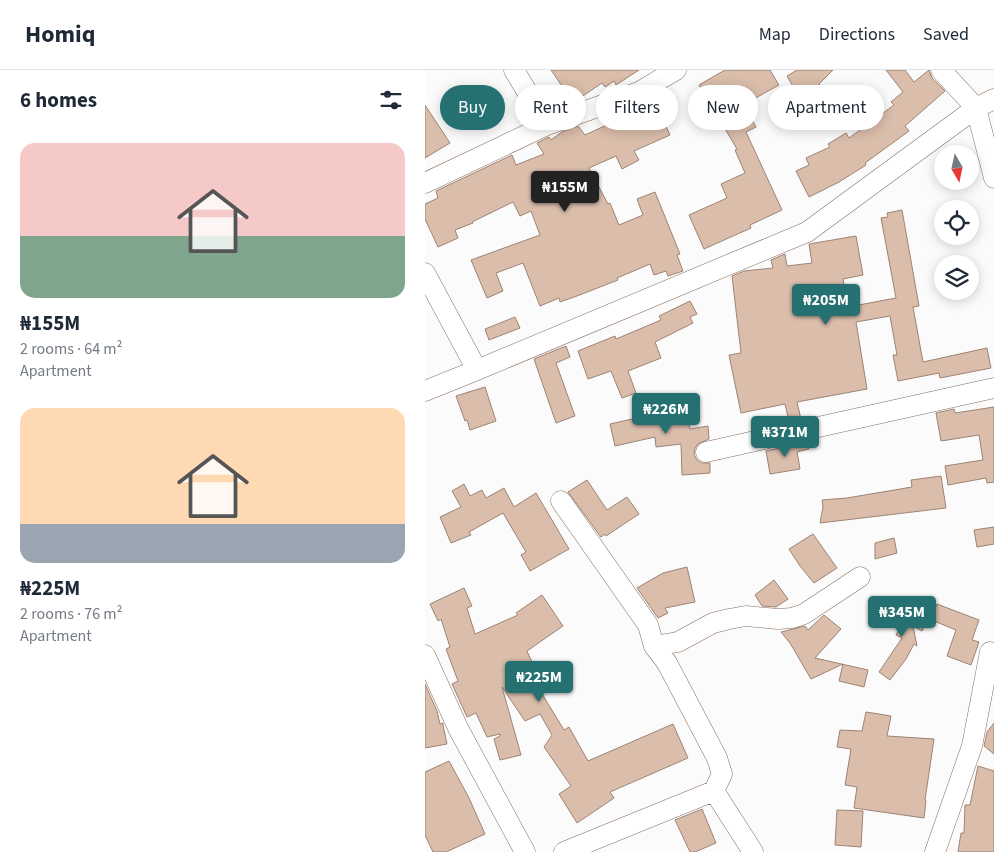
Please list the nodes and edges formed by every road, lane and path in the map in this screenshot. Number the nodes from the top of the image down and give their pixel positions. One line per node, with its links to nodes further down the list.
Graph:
1 (514, 70): 4 (street)
2 (676, 70): 7 (street)
3 (941, 70): 6 (street)
4 (523, 85)
5 (994, 99): 6 (street)
6 (976, 108): 9 (street); 12 (street)
7 (586, 110)
8 (535, 130): 10 (street)
9 (994, 178)
10 (425, 183)
11 (425, 273): 12 (street)
12 (477, 370): 14 (street)
13 (994, 388): 15 (street)
14 (425, 390)
15 (706, 452)
16 (561, 501): 19 (street)
17 (860, 577): 18 (street)
18 (678, 642): 19 (street); 22 (street)
19 (655, 646): 22 (street)
20 (990, 652): 27 (street)
21 (425, 654): 24 (street)
22 (667, 663): 23 (street)
23 (714, 791): 25 (street); 26 (street)
24 (525, 852)
25 (564, 852)
26 (753, 852)
27 (935, 852)

